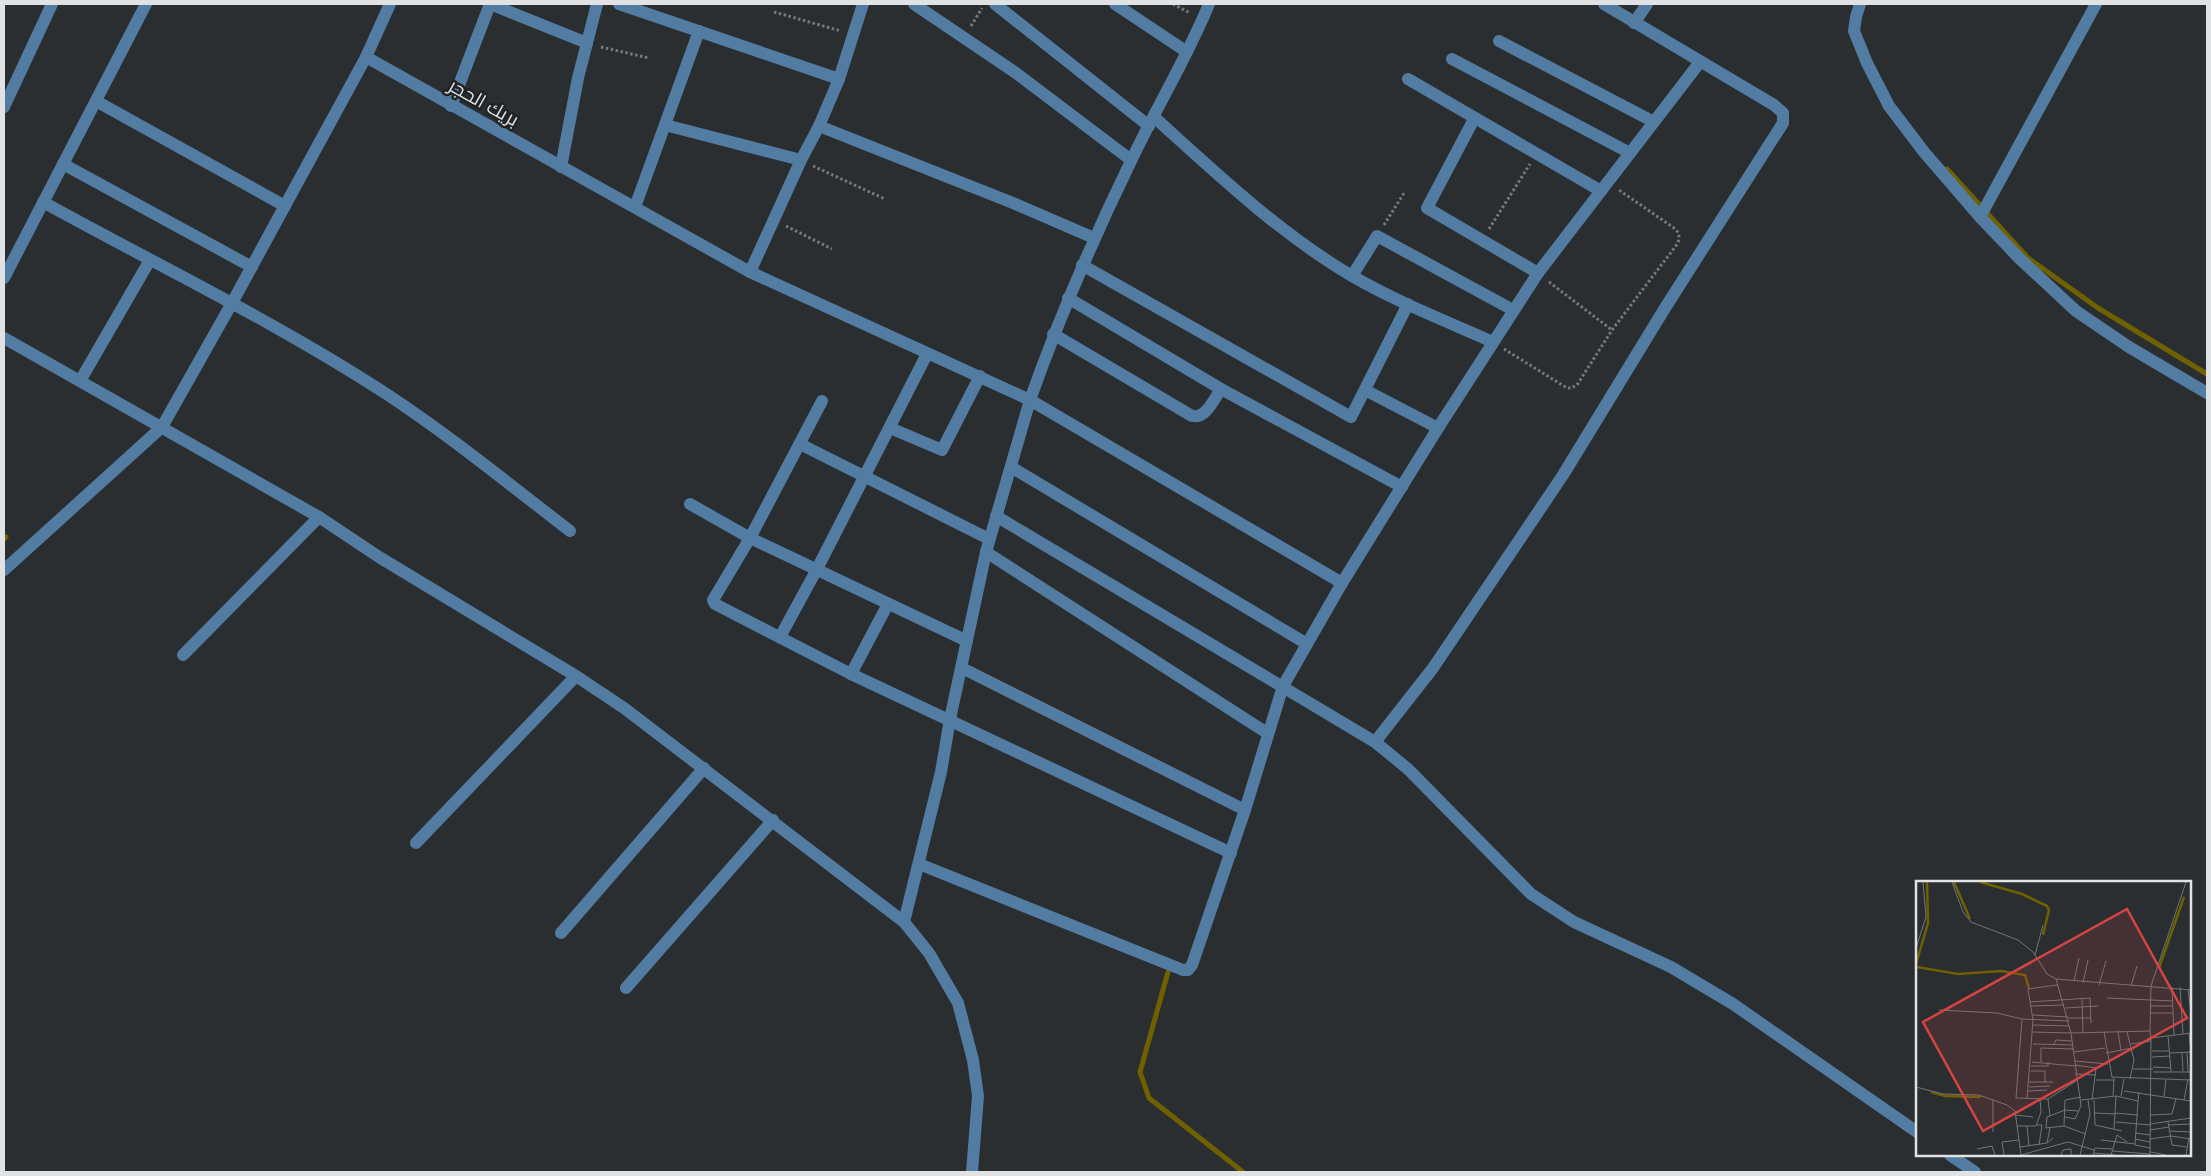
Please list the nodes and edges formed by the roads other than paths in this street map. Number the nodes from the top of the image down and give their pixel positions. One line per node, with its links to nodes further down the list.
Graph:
1 (52, 4): 28 (street)
2 (146, 4): 26 (street)
3 (390, 4): 21 (street)
4 (490, 4): 19 (street); 27 (street)
5 (597, 4): 19 (street)
6 (619, 4): 17 (street)
7 (863, 4): 24 (street)
8 (914, 4): 36 (street)
9 (995, 4): 30 (street)
10 (1115, 4): 20 (street)
11 (1208, 4): 20 (street)
12 (1604, 4): 16 (street)
13 (1647, 4): 16 (street)
14 (1860, 4): 43 (street)
15 (2096, 4): 43 (street)
16 (1634, 23): 23 (street)
17 (699, 31): 24 (street); 32 (street)
18 (1499, 42): 31 (street)
19 (587, 43): 38 (street)
20 (1187, 52): 30 (street)
21 (366, 57): 27 (street, بريك الحجر); 41 (street)
22 (1452, 59): 34 (street)
23 (1700, 62): 31 (street); 95 (street)
24 (839, 79): 33 (street)
25 (1408, 79): 29 (street)
26 (96, 101): 37 (street); 41 (street)
27 (451, 106): 38 (street, بريك الحجر)
28 (4, 107)
29 (1474, 119): 39 (street); 49 (street)
30 (1151, 122): 36 (street); 50 (street)
31 (1654, 122): 34 (street)
32 (665, 125): 35 (street); 42 (street)
33 (819, 126): 35 (street); 44 (street)
34 (1630, 152): 39 (street)
35 (801, 160): 48 (street)
36 (1131, 160): 44 (street)
37 (63, 164): 40 (street); 47 (street)
38 (561, 167): 42 (street, بريك الحجر)
39 (1604, 187): 49 (street)
40 (43, 202): 45 (street); 51 (street)
41 (285, 206): 47 (street)
42 (635, 207): 48 (street, بريك الحجر)
43 (1980, 217): 64 (street)
44 (1094, 238): 46 (street)
45 (150, 260): 53 (street); 61 (street)
46 (1082, 265): 52 (street); 63 (street)
47 (252, 267): 53 (street)
48 (750, 272): 59 (street, بريك الحجر)
49 (1538, 273): 55 (street)
50 (1352, 276): 54 (street); 55 (street)
51 (4, 278)
52 (1068, 298): 56 (street); 62 (street)
53 (232, 303): 67 (street); 77 (street)
54 (1408, 304): 58 (street); 63 (street)
55 (1513, 310): 58 (street)
56 (1053, 334): 62 (street); 65 (street)
57 (4, 338): 61 (street)
58 (1493, 342): 69 (street)
59 (927, 354): 60 (street, بريك الحجر); 68 (street)
60 (980, 376): 65 (street, بريك الحجر); 68 (street)
61 (80, 381): 67 (street)
62 (1221, 389): 73 (street)
63 (1365, 390): 69 (street)
64 (2207, 393)
65 (1030, 400): 71 (street); 83 (street, بريك الحجر)
66 (822, 401): 70 (street)
67 (162, 426): 76 (street); 82 (street)
68 (890, 428): 72 (street)
69 (1438, 428): 73 (street)
70 (800, 444): 72 (street); 78 (street)
71 (1011, 467): 75 (street); 87 (street)
72 (866, 476): 79 (street); 81 (street)
73 (1402, 487): 83 (street)
74 (690, 504): 78 (street)
75 (996, 516): 79 (street); 92 (street)
76 (320, 517): 88 (street); 91 (street)
77 (570, 531)
78 (750, 538): 81 (street); 85 (street)
79 (989, 539): 80 (street)
80 (986, 552): 86 (street); 94 (street)
81 (817, 569): 84 (street); 85 (street)
82 (4, 570)
83 (1342, 582): 87 (street)
84 (888, 604): 86 (street); 90 (street)
85 (780, 636): 90 (street)
86 (967, 641): 89 (street)
87 (1308, 644): 92 (street)
88 (183, 656)
89 (962, 668): 93 (street); 97 (street)
90 (851, 674): 93 (street)
91 (576, 676): 96 (street); 99 (street)
92 (1283, 686): 94 (street); 95 (street)
93 (950, 719): 100 (street); 101 (street)
94 (1268, 732): 97 (street)
95 (1375, 742): 105 (street)
96 (704, 768): 98 (street); 103 (street)
97 (1245, 810): 100 (street)
98 (773, 820): 102 (street); 104 (street)
99 (416, 843)
100 (1231, 853): 101 (street)
101 (919, 864): 102 (street)
102 (904, 922): 107 (street)
103 (561, 933)
104 (626, 988)
105 (1916, 1131)
106 (1951, 1156): 108 (street)
107 (972, 1172)
108 (1975, 1172)

